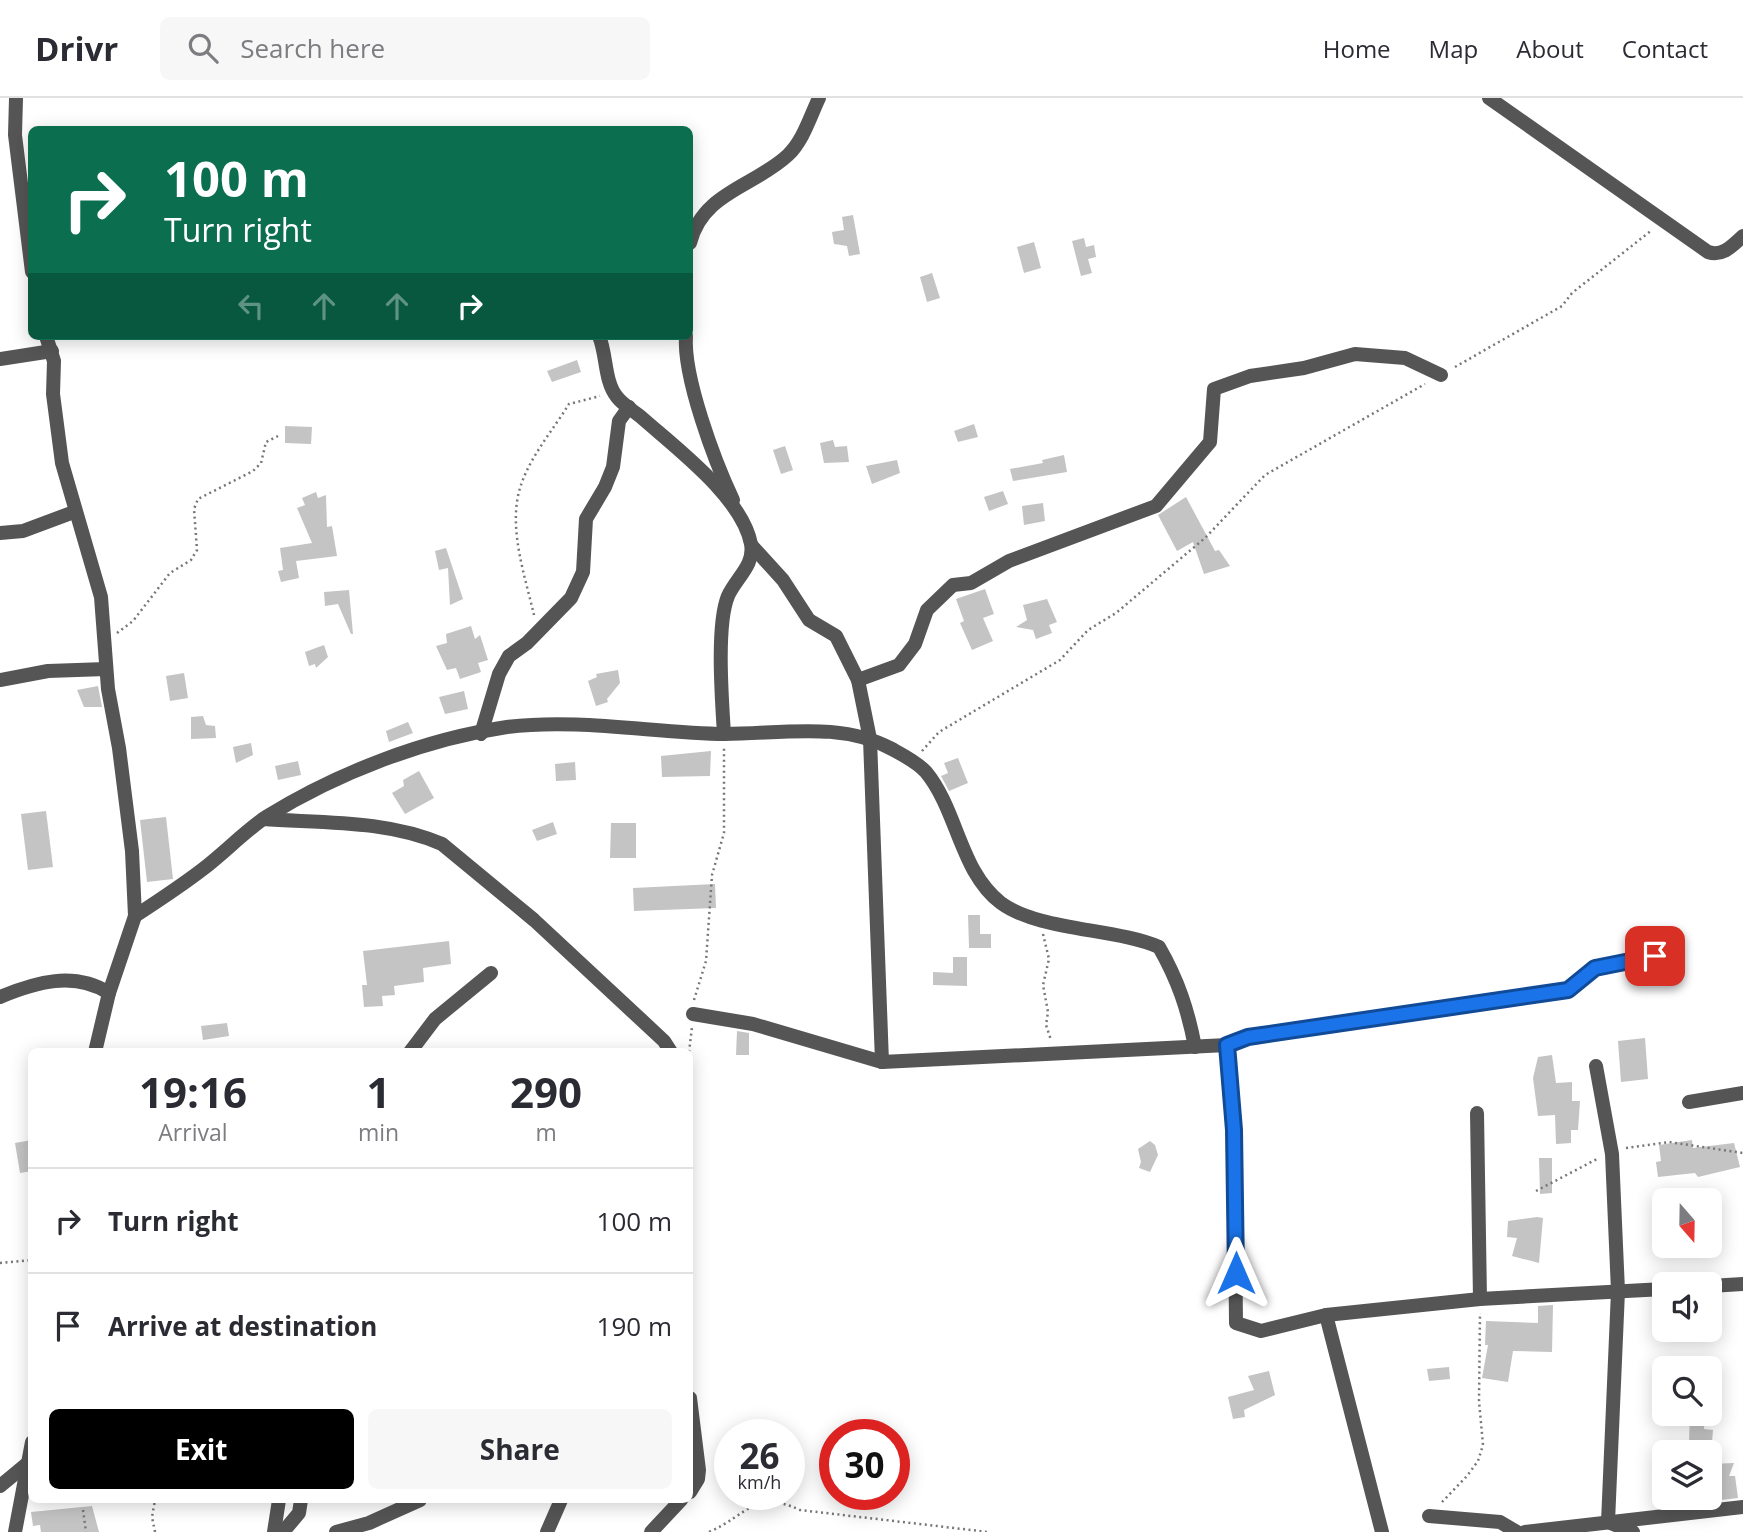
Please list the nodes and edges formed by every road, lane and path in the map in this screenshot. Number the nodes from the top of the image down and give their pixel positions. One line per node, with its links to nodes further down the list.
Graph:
1 (16, 98): 7 (street)
2 (819, 98): 6 (street)
3 (1489, 98): 4 (street)
4 (1661, 217): 5 (street); 13 (path)
5 (1743, 236)
6 (693, 237)
7 (28, 240)
8 (48, 340): 11 (street)
9 (600, 340): 14 (street)
10 (686, 340): 17 (street)
11 (52, 351): 12 (street); 18 (street)
12 (0, 359)
13 (1441, 375): 24 (street); 29 (path)
14 (617, 397): 15 (street); 21 (path)
15 (629, 407): 17 (street); 21 (street)
16 (278, 436): 22 (path)
17 (738, 511): 20 (street)
18 (74, 512): 19 (street); 22 (street)
19 (0, 533)
20 (752, 546): 24 (street); 27 (street)
21 (537, 632): 26 (street)
22 (106, 641): 23 (street)
23 (106, 668): 25 (street); 31 (street)
24 (858, 680): 28 (street)
25 (0, 681)
26 (481, 734): 27 (street); 30 (street)
27 (724, 734): 28 (street); 37 (path)
28 (870, 739): 29 (street); 45 (street)
29 (912, 761): 32 (street)
30 (263, 819): 31 (street); 42 (street)
31 (135, 916): 35 (street)
32 (1038, 918): 39 (street); 44 (path)
33 (1655, 956): 38 (street)
34 (491, 973): 41 (street)
35 (109, 993): 36 (street); 40 (street)
36 (0, 997)
37 (693, 1014): 43 (path); 45 (street)
38 (1227, 1045): 39 (street); 60 (street)
39 (1195, 1047): 44 (street)
40 (96, 1048)
41 (413, 1048)
42 (668, 1048)
43 (689, 1048)
44 (1078, 1052): 45 (street)
45 (882, 1062)
46 (1596, 1066): 51 (street)
47 (1743, 1093): 48 (street)
48 (1689, 1102)
49 (1477, 1113): 59 (street)
50 (1743, 1153): 51 (path)
51 (1612, 1154): 52 (path); 58 (street)
52 (1536, 1191)
53 (28, 1260): 54 (path)
54 (0, 1263)
55 (1743, 1284): 56 (street)
56 (1722, 1285)
57 (1652, 1290): 58 (street)
58 (1618, 1291): 59 (street); 74 (street)
59 (1480, 1299): 60 (street); 73 (path)
60 (1326, 1315): 85 (street)
61 (693, 1422): 64 (street)
62 (28, 1463): 63 (street); 75 (street)
63 (0, 1486)
64 (693, 1487)
65 (154, 1503): 77 (path)
66 (279, 1503): 78 (street)
67 (301, 1503): 79 (street)
68 (413, 1503): 80 (street)
69 (560, 1503): 81 (street)
70 (678, 1503): 82 (street)
71 (1743, 1507): 74 (street)
72 (83, 1510): 76 (path)
73 (1429, 1516): 86 (street)
74 (1608, 1522): 87 (street); 88 (street)
75 (15, 1532)
76 (86, 1532)
77 (155, 1532)
78 (274, 1532)
79 (283, 1532)
80 (336, 1532)
81 (547, 1532)
82 (651, 1532)
83 (709, 1532): 84 (path)
84 (988, 1532)
85 (1382, 1532)
86 (1517, 1532)
87 (1525, 1532)
88 (1633, 1532)

